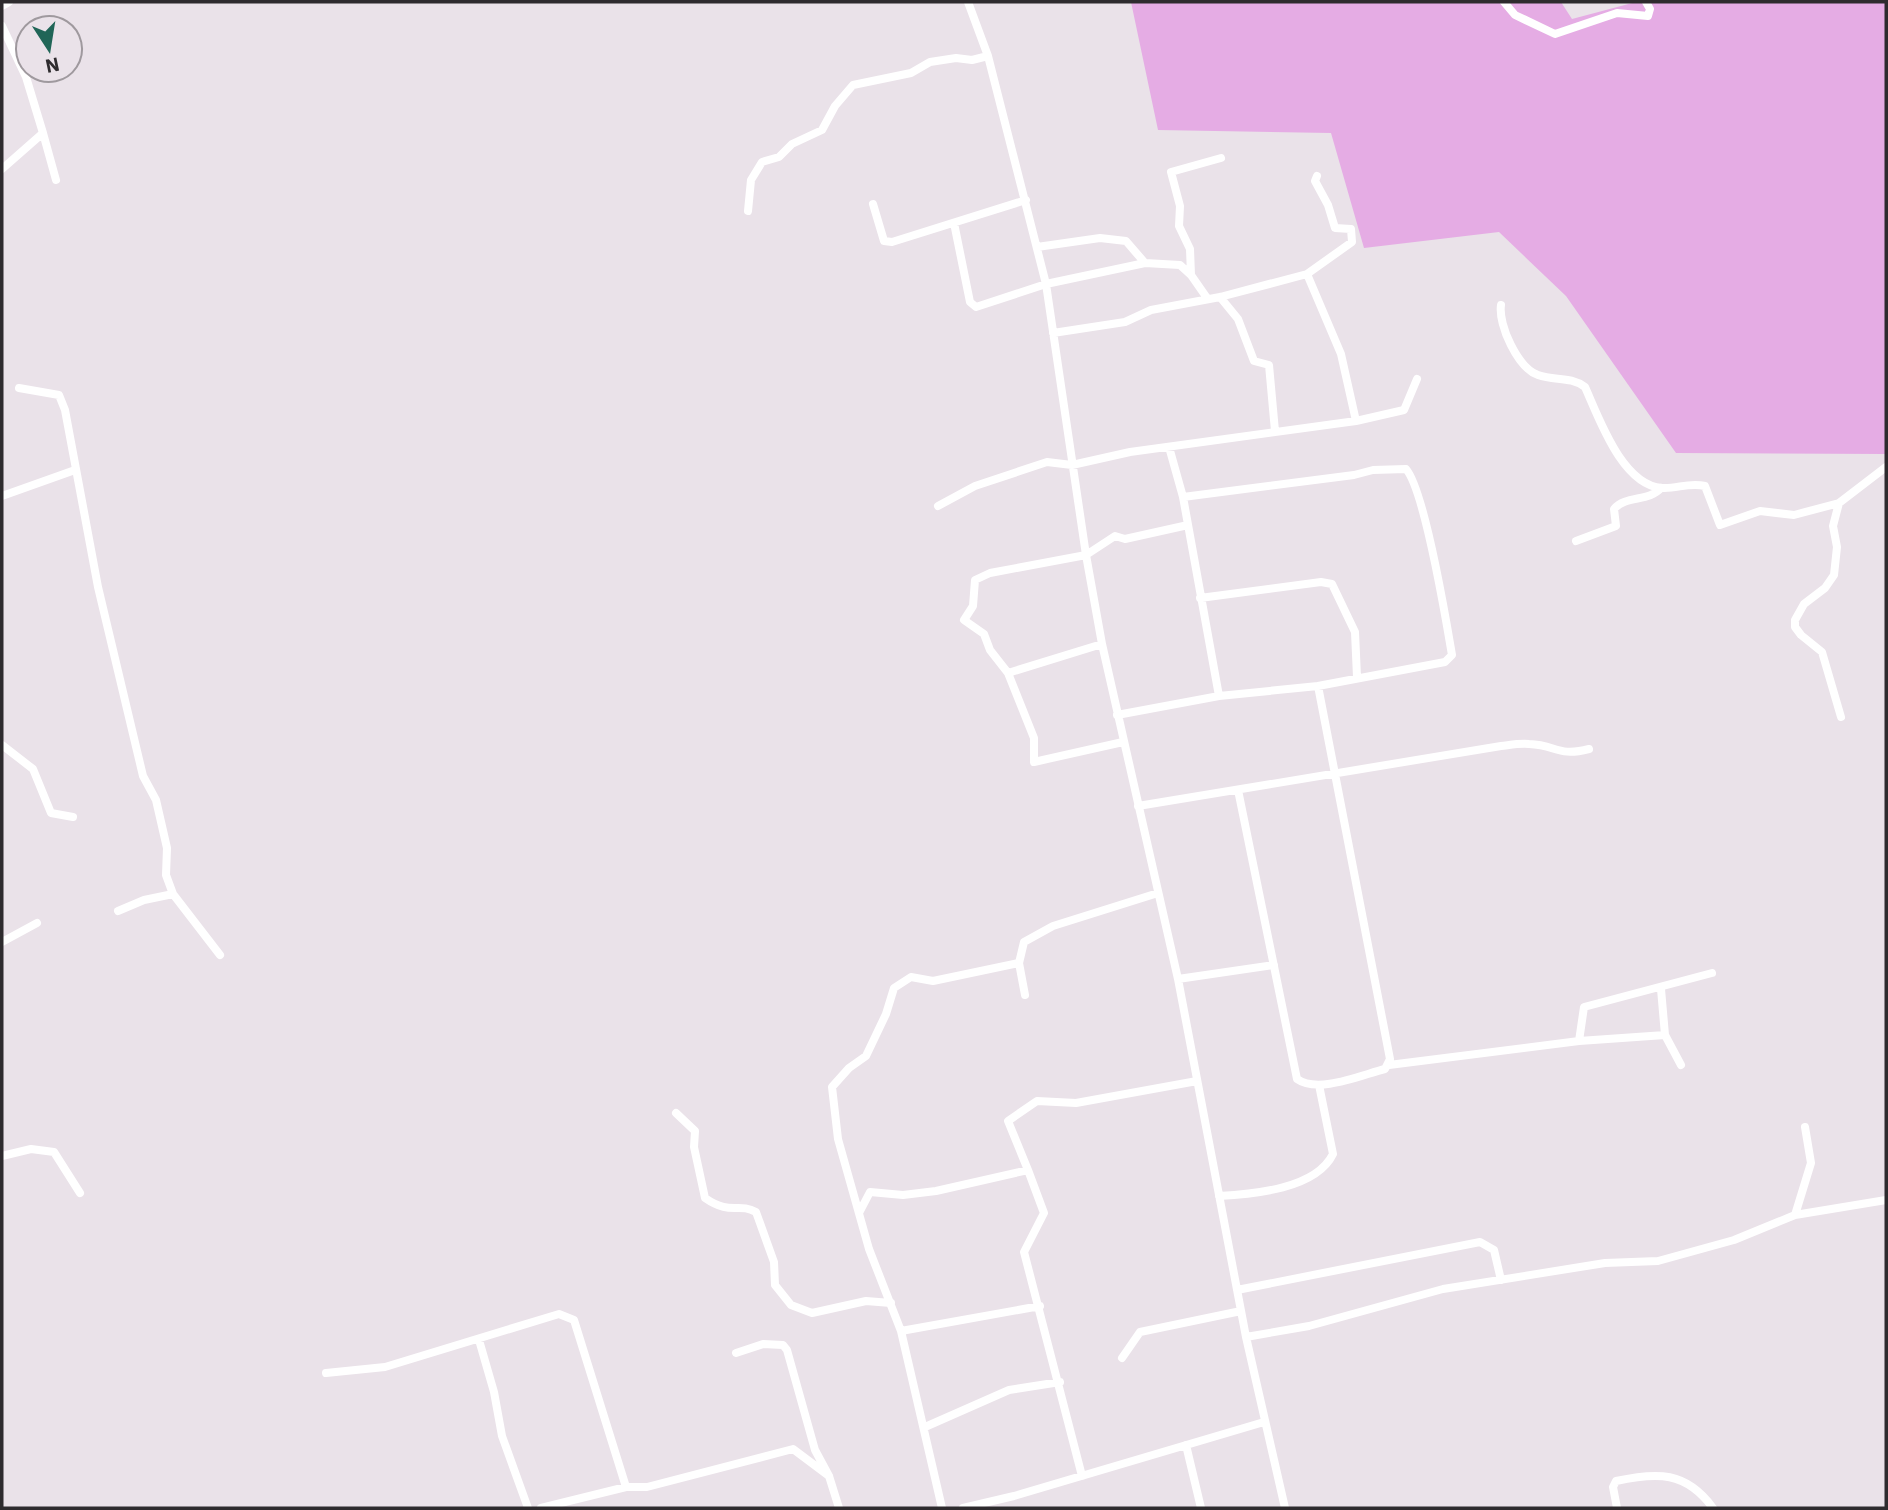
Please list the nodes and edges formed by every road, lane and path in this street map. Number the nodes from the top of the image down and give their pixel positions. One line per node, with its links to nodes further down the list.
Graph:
1 (9, 2): 5 (street)
2 (968, 2): 7 (street)
3 (1504, 2): 4 (street)
4 (1646, 2)
5 (2, 6)
6 (2, 26): 8 (street)
7 (988, 56): 13 (street); 15 (street)
8 (43, 133): 10 (street); 12 (street)
9 (1221, 158): 20 (street)
10 (2, 169)
11 (1317, 176): 19 (street)
12 (57, 180)
13 (1026, 200): 16 (street); 17 (street)
14 (873, 204): 16 (street)
15 (748, 211)
16 (954, 223): 21 (street)
17 (1037, 247): 18 (street); 21 (street)
18 (1145, 263): 20 (street); 21 (street)
19 (1307, 274): 22 (street); 28 (street)
20 (1191, 275): 23 (street)
21 (1046, 284): 25 (street)
22 (1220, 297): 23 (street); 29 (street)
23 (1207, 298): 25 (street)
24 (1502, 305): 34 (street)
25 (1054, 333): 31 (street)
26 (1417, 379): 28 (street)
27 (19, 388): 33 (street)
28 (1356, 421): 29 (street)
29 (1275, 431): 30 (street)
30 (1169, 447): 31 (street); 36 (street)
31 (1072, 466): 38 (street); 41 (street)
32 (1886, 467): 37 (street)
33 (75, 470): 35 (street); 58 (street)
34 (1661, 488): 37 (street); 40 (street)
35 (2, 496)
36 (1183, 497): 39 (street); 45 (street)
37 (1839, 503): 49 (street)
38 (938, 506)
39 (1188, 525): 41 (street); 42 (street)
40 (1576, 541)
41 (1086, 555): 43 (street); 44 (street)
42 (1199, 598): 45 (street); 47 (street)
43 (1102, 644): 44 (street); 48 (street)
44 (1008, 673): 50 (street)
45 (1357, 677): 46 (street)
46 (1318, 686): 47 (street); 53 (street)
47 (1219, 696): 48 (street)
48 (1117, 715): 50 (street)
49 (1841, 717)
50 (1123, 742): 55 (street)
51 (2, 745): 56 (street)
52 (1589, 749): 53 (street)
53 (1333, 775): 54 (street); 72 (street)
54 (1238, 790): 55 (street); 64 (street)
55 (1138, 806): 57 (street)
56 (73, 817)
57 (1158, 893): 63 (street); 66 (street)
58 (173, 894): 59 (street); 62 (street)
59 (118, 911)
60 (37, 923): 61 (street)
61 (2, 943)
62 (220, 955)
63 (1019, 963): 68 (street); 82 (street)
64 (1274, 965): 66 (street); 74 (street)
65 (1712, 973): 67 (street)
66 (1178, 979): 73 (street)
67 (1661, 989): 69 (street); 70 (street)
68 (1025, 995)
69 (1665, 1035): 70 (street); 71 (street)
70 (1579, 1041): 72 (street)
71 (1681, 1065)
72 (1389, 1066): 74 (street)
73 (1197, 1081): 78 (street); 80 (street)
74 (1319, 1085): 80 (street)
75 (676, 1113): 86 (street)
76 (1805, 1127): 83 (street)
77 (2, 1156): 79 (street)
78 (1028, 1170): 82 (street); 87 (street)
79 (80, 1192)
80 (1219, 1196): 85 (street)
81 (1886, 1200): 83 (street)
82 (859, 1213): 86 (street)
83 (1796, 1215): 84 (street)
84 (1501, 1280): 85 (street); 90 (street)
85 (1237, 1290): 88 (street)
86 (891, 1303): 89 (street)
87 (1040, 1306): 89 (street); 95 (street)
88 (1241, 1311): 90 (street); 93 (street)
89 (901, 1331): 97 (street)
90 (1246, 1337): 96 (street)
91 (479, 1340): 94 (street); 101 (street); 103 (street)
92 (736, 1353): 99 (street)
93 (1122, 1358)
94 (326, 1373)
95 (1060, 1382): 97 (street); 100 (street)
96 (1264, 1422): 98 (street); 110 (street)
97 (925, 1427): 106 (street)
98 (1186, 1445): 100 (street); 109 (street)
99 (829, 1476): 101 (street); 105 (street)
100 (1082, 1476): 102 (street)
101 (626, 1487): 104 (street)
102 (1014, 1496): 107 (street); 108 (street)
103 (528, 1508)
104 (541, 1508)
105 (839, 1508)
106 (942, 1508)
107 (963, 1508)
108 (1017, 1508)
109 (1201, 1508)
110 (1285, 1508)
111 (1617, 1508): 112 (street)
112 (1713, 1508)

